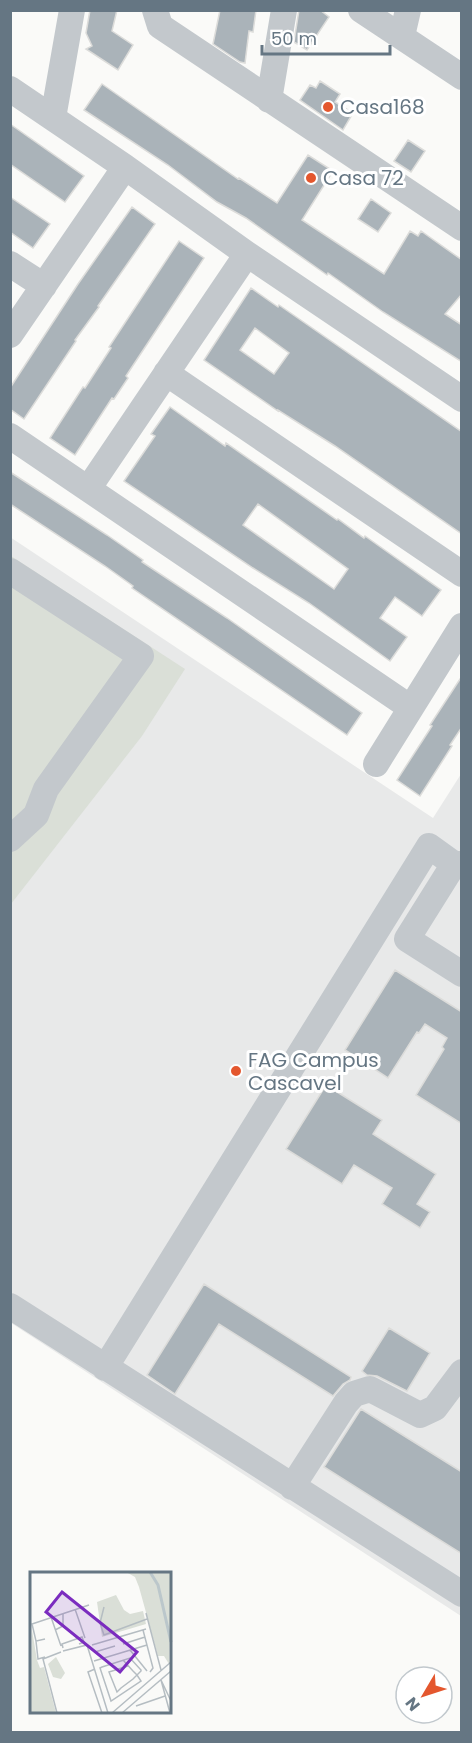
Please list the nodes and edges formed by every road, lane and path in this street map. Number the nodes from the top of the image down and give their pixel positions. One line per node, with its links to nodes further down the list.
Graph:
1 (72, 10): 10 (street)
2 (155, 10): 9 (street)
3 (284, 10): 9 (street)
4 (361, 10): 6 (street)
5 (408, 10): 6 (street)
6 (402, 36): 7 (street)
7 (462, 77)
8 (10, 89): 10 (street)
9 (269, 100): 12 (street)
10 (53, 118): 11 (street)
11 (125, 167): 13 (street); 15 (street)
12 (462, 228)
13 (247, 254): 17 (street); 18 (street)
14 (10, 264): 15 (street)
15 (44, 286): 16 (street)
16 (10, 335)
17 (166, 373): 20 (street); 22 (street)
18 (462, 399)
19 (10, 436): 20 (street)
20 (88, 489): 24 (street)
21 (10, 571): 26 (street)
22 (462, 574)
23 (462, 626): 24 (street)
24 (411, 708): 25 (street)
25 (376, 764)
26 (10, 839)
27 (458, 864): 28 (street); 29 (street)
28 (404, 888): 29 (street); 30 (street)
29 (429, 904): 31 (street)
30 (382, 922): 31 (street); 34 (street)
31 (407, 939): 32 (street)
32 (462, 974)
33 (10, 1306): 34 (street)
34 (105, 1368): 36 (street)
35 (462, 1372): 36 (street)
36 (292, 1487): 37 (street)
37 (462, 1594)

